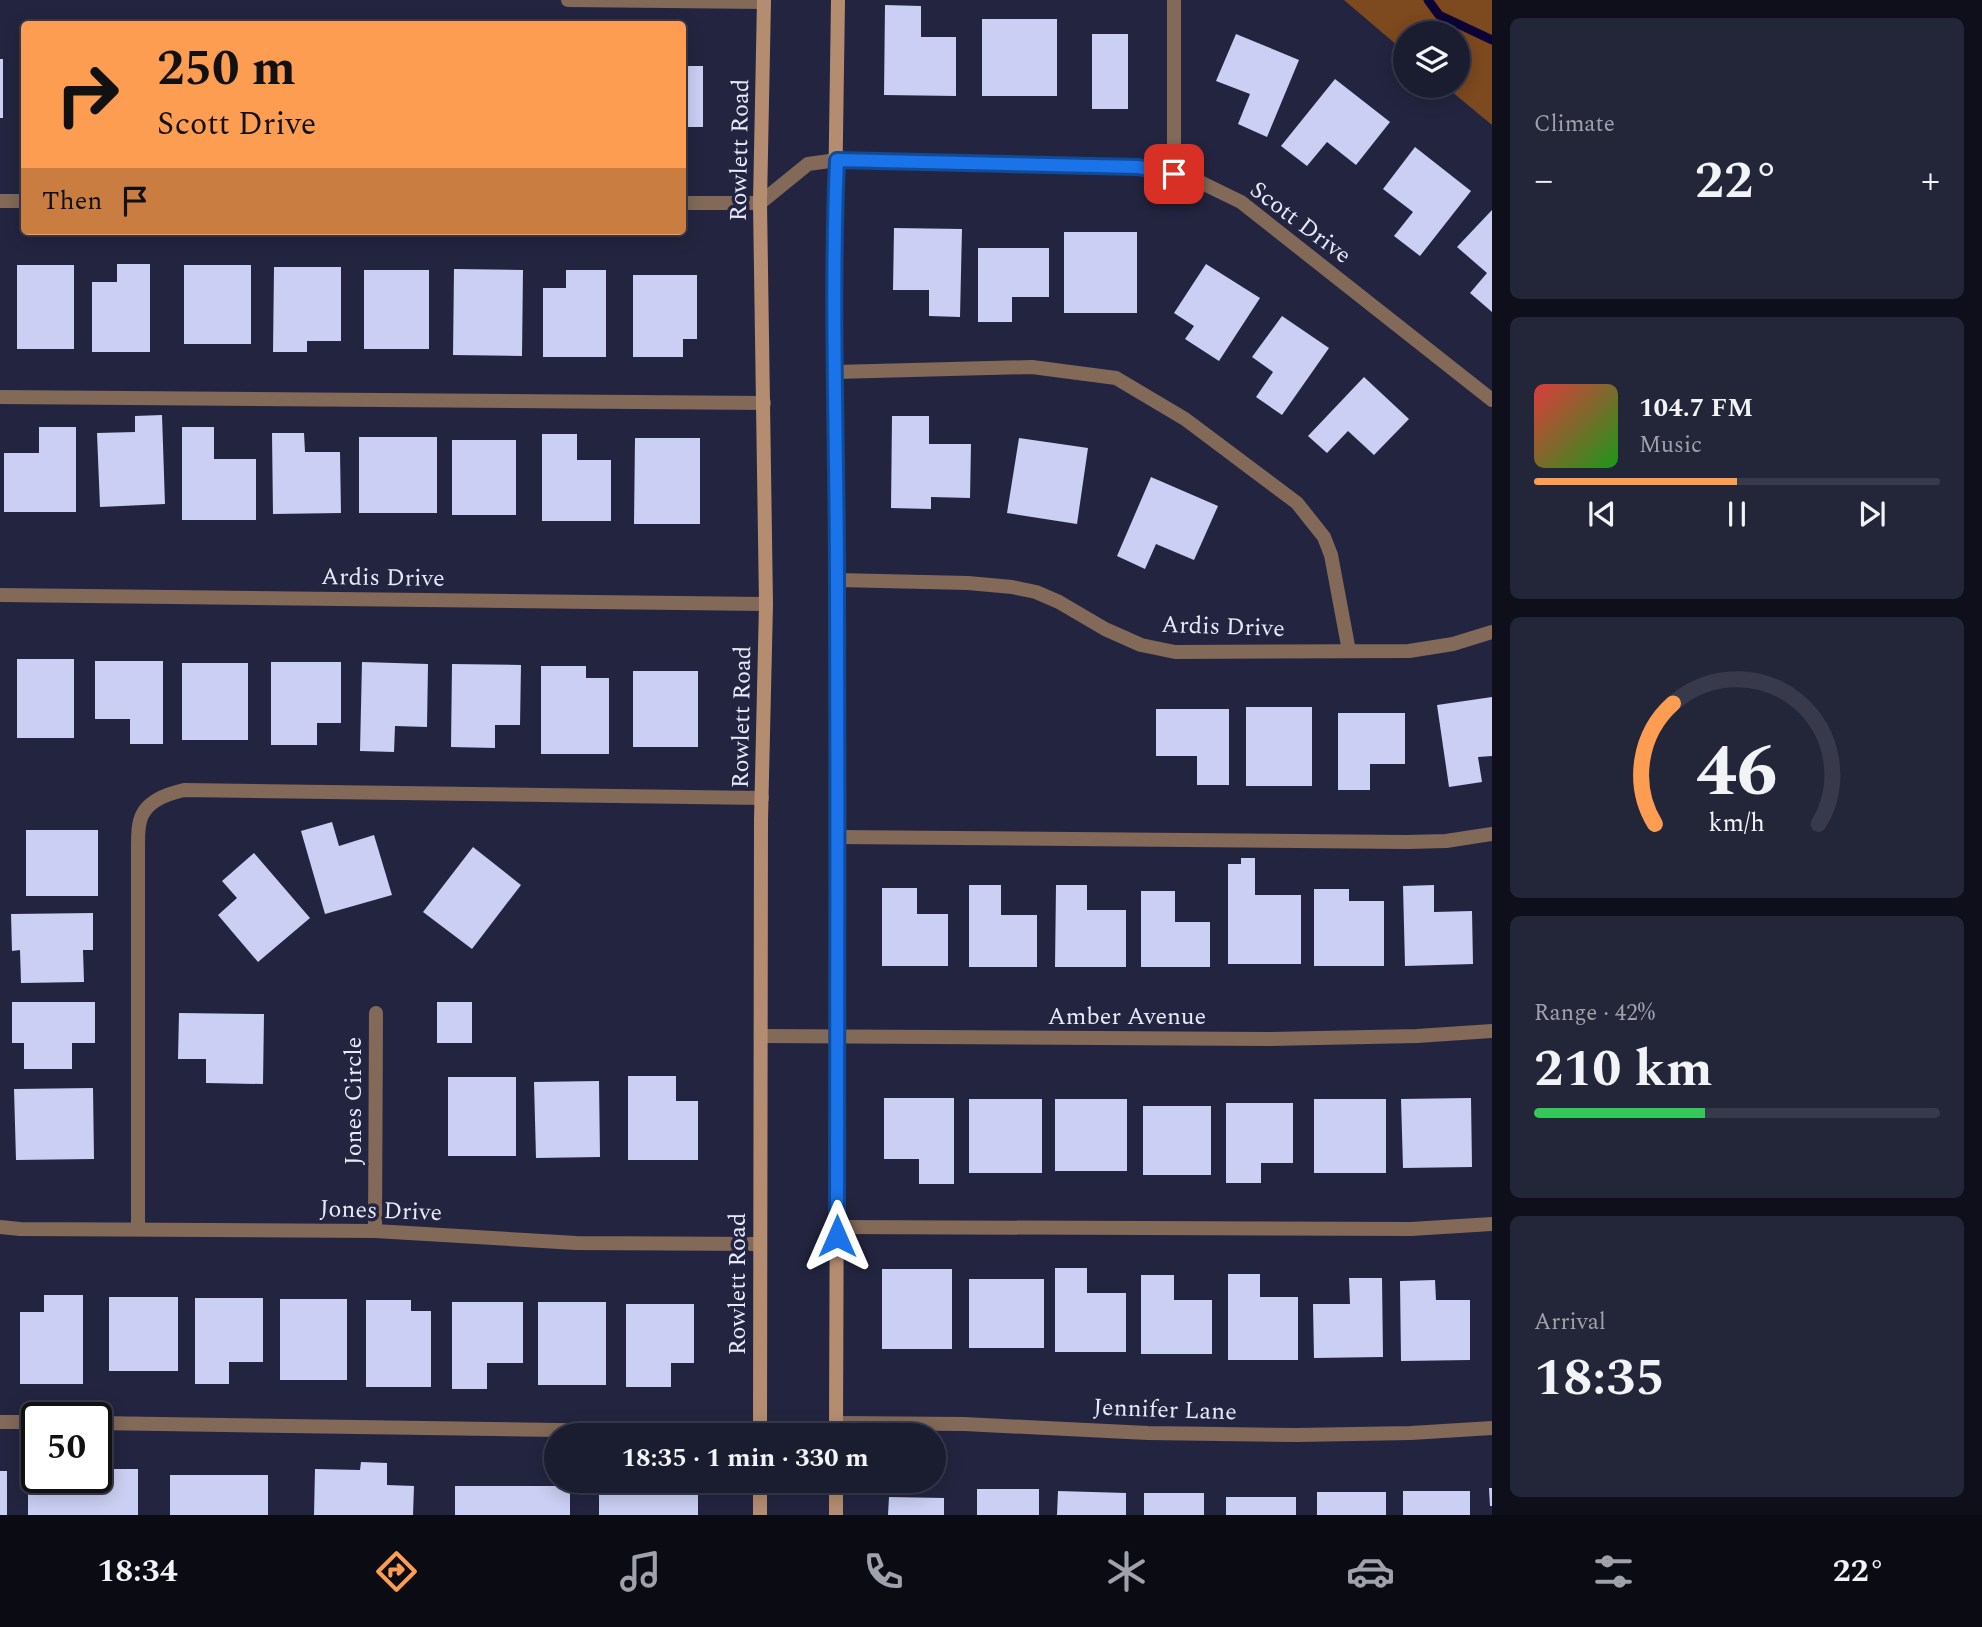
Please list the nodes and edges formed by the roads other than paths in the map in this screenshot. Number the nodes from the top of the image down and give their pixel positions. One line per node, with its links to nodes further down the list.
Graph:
1 (568, 0): 4 (street)
2 (838, 0): 5 (main road)
3 (1174, 0): 6 (street)
4 (764, 1): 10 (main road, Rowlett Road)
5 (837, 160): 6 (street, Scott Drive); 10 (street, Scott Drive); 11 (main road)
6 (1174, 174): 13 (street, Scott Drive)
7 (0, 201): 8 (street)
8 (21, 201)
9 (686, 203): 10 (street)
10 (760, 203): 14 (main road, Rowlett Road)
11 (835, 372): 15 (main road); 19 (street)
12 (0, 397): 14 (street)
13 (1492, 400)
14 (764, 403): 17 (main road, Rowlett Road)
15 (837, 580): 19 (street, Ardis Drive); 22 (main road)
16 (0, 594): 17 (street, Ardis Drive)
17 (766, 604): 20 (main road, Rowlett Road)
18 (1492, 632): 19 (street, Ardis Drive)
19 (1349, 651)
20 (762, 798): 25 (main road, Rowlett Road); 30 (street)
21 (1492, 834): 22 (street)
22 (838, 837): 26 (main road)
23 (376, 1013): 31 (street, Jones Circle)
24 (1492, 1031): 26 (street, Amber Avenue)
25 (761, 1036): 26 (street, Amber Avenue); 32 (main road, Rowlett Road)
26 (838, 1037): 29 (main road)
27 (1492, 1224): 29 (street)
28 (0, 1227): 30 (street, Jones Drive)
29 (837, 1227): 37 (main road)
30 (138, 1229): 31 (street, Jones Drive)
31 (375, 1231): 32 (street, Jones Drive)
32 (760, 1244): 36 (main road, Rowlett Road)
33 (0, 1422): 34 (street)
34 (21, 1422)
35 (112, 1423): 40 (street)
36 (760, 1423)
37 (836, 1423)
38 (946, 1425): 39 (street, Jennifer Lane)
39 (1492, 1429)
40 (544, 1430)
41 (760, 1493): 43 (main road)
42 (836, 1493): 44 (main road)
43 (760, 1515)
44 (836, 1515)

